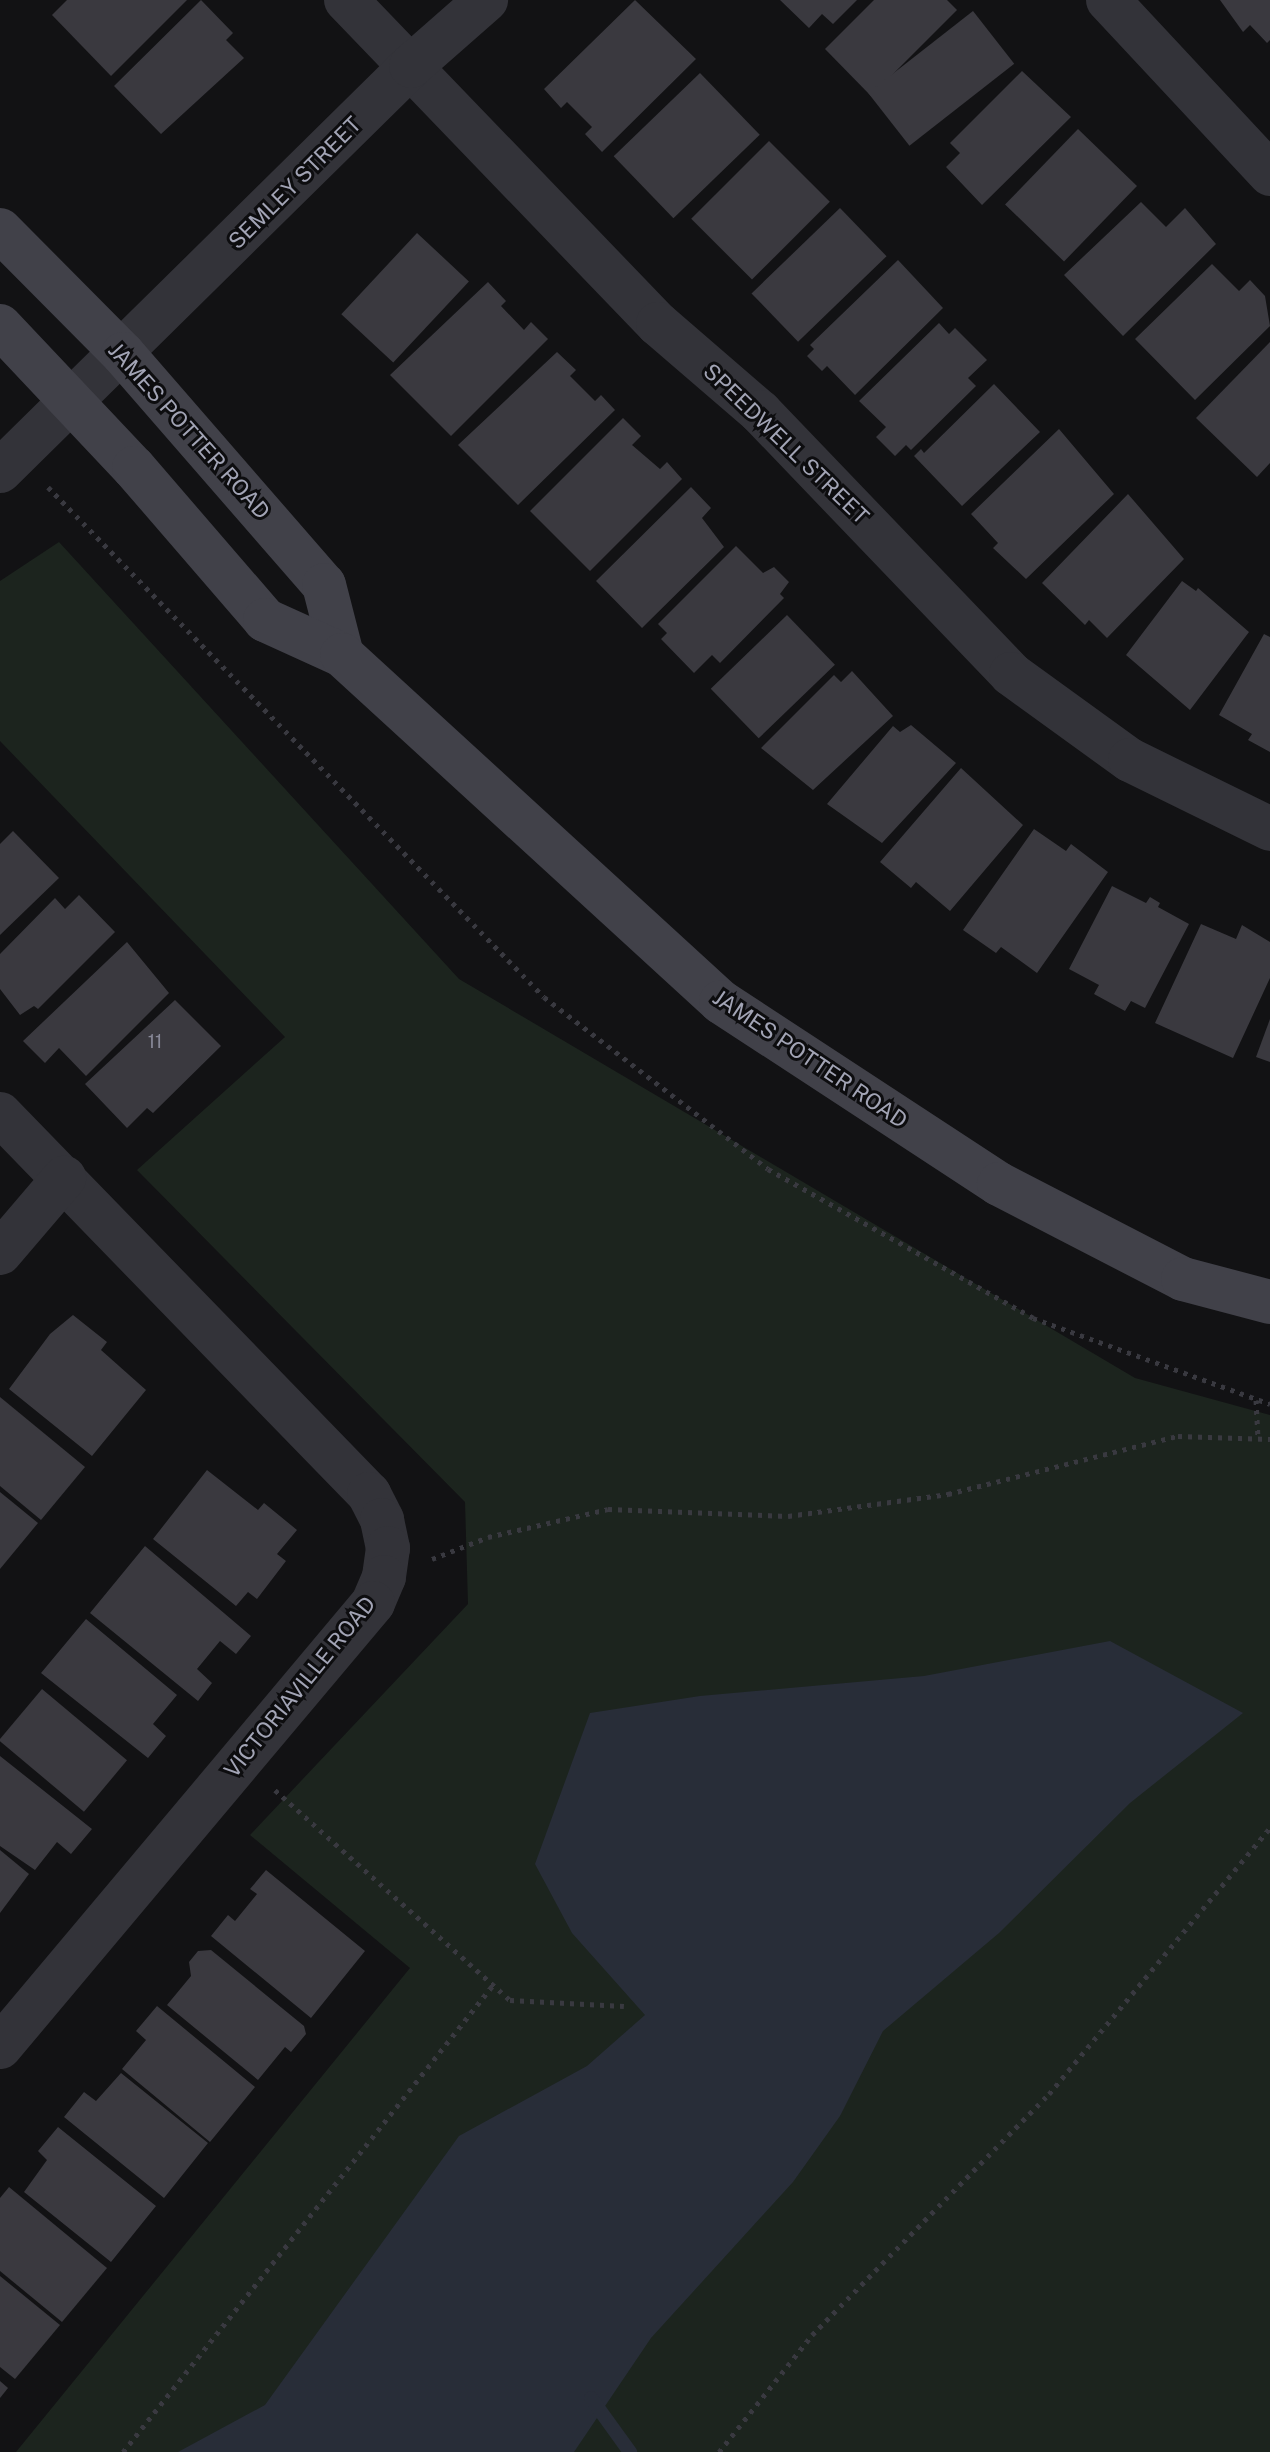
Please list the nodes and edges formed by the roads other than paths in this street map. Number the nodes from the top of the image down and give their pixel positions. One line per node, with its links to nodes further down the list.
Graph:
1 (346, 0): 4 (street, SPEEDWELL STREET)
2 (486, 0): 4 (street, SEMLEY STREET)
3 (1108, 0): 5 (street)
4 (411, 66): 8 (street, SEMLEY STREET); 12 (street, SPEEDWELL STREET)
5 (1270, 174)
6 (0, 230): 8 (main road, JAMES POTTER ROAD)
7 (0, 326): 9 (main road, JAMES POTTER ROAD)
8 (115, 362): 9 (street, SEMLEY STREET); 11 (main road, JAMES POTTER ROAD)
9 (71, 401): 10 (street, SEMLEY STREET); 11 (main road, JAMES POTTER ROAD)
10 (0, 471)
11 (342, 655): 16 (main road, JAMES POTTER ROAD)
12 (1270, 829)
13 (0, 1114): 14 (street, VICTORIAVILLE ROAD)
14 (64, 1178): 15 (street); 17 (street, VICTORIAVILLE ROAD)
15 (0, 1253)
16 (1270, 1302)
17 (0, 2047)

